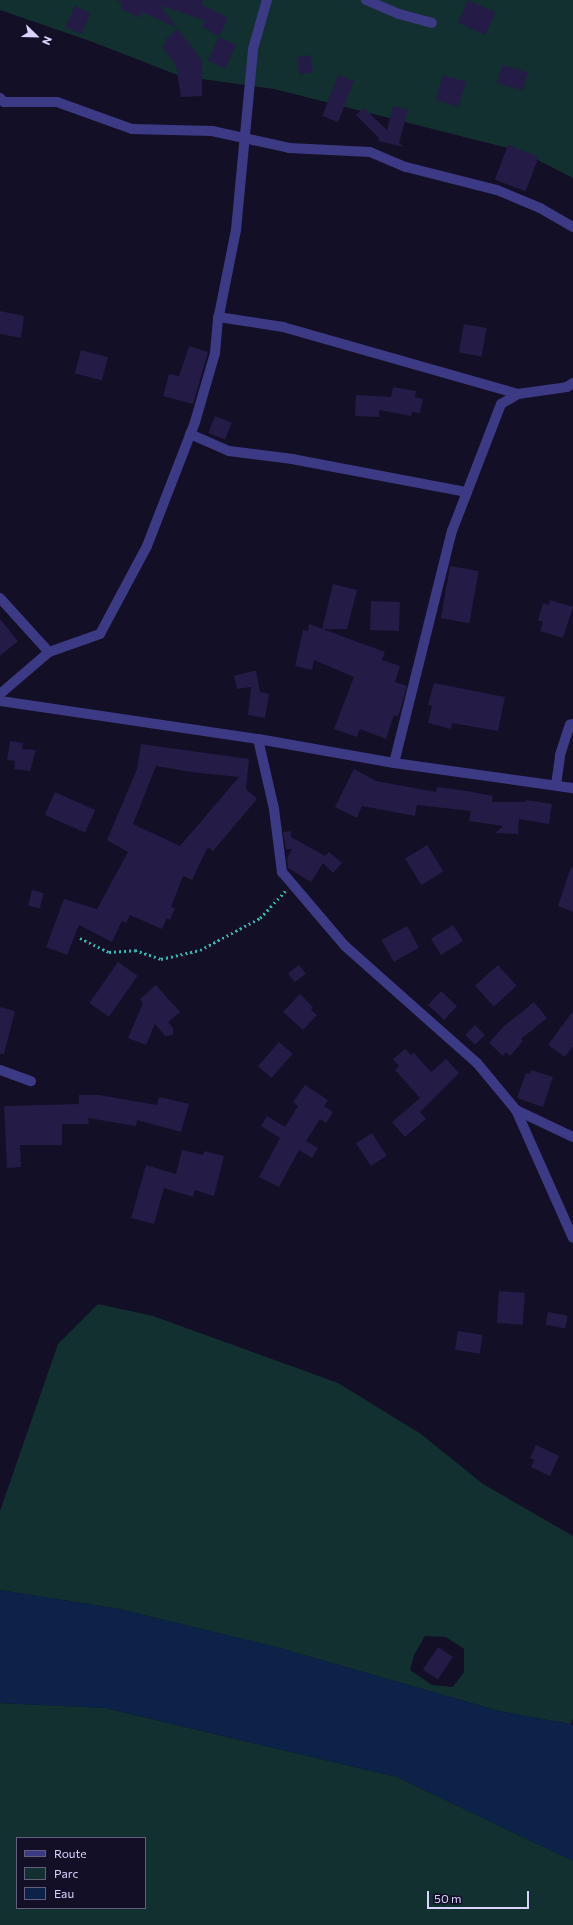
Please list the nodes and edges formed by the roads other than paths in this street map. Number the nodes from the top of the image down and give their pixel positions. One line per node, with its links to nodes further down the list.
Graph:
1 (267, 0): 5 (street)
2 (366, 0): 3 (street)
3 (432, 23)
4 (0, 98): 5 (street)
5 (243, 139): 6 (street); 7 (street)
6 (573, 227)
7 (218, 317): 9 (street); 10 (street)
8 (573, 383): 9 (street)
9 (518, 394): 11 (street)
10 (190, 434): 11 (street); 13 (street)
11 (467, 492): 18 (street)
12 (0, 598): 13 (street)
13 (49, 652): 14 (street)
14 (0, 694)
15 (0, 701): 17 (street)
16 (573, 724): 19 (street)
17 (258, 739): 18 (street); 23 (street)
18 (394, 763): 19 (street)
19 (556, 785): 20 (street)
20 (573, 788)
21 (0, 1070): 22 (street)
22 (31, 1081)
23 (516, 1110): 24 (street); 25 (street)
24 (573, 1137)
25 (573, 1238)

